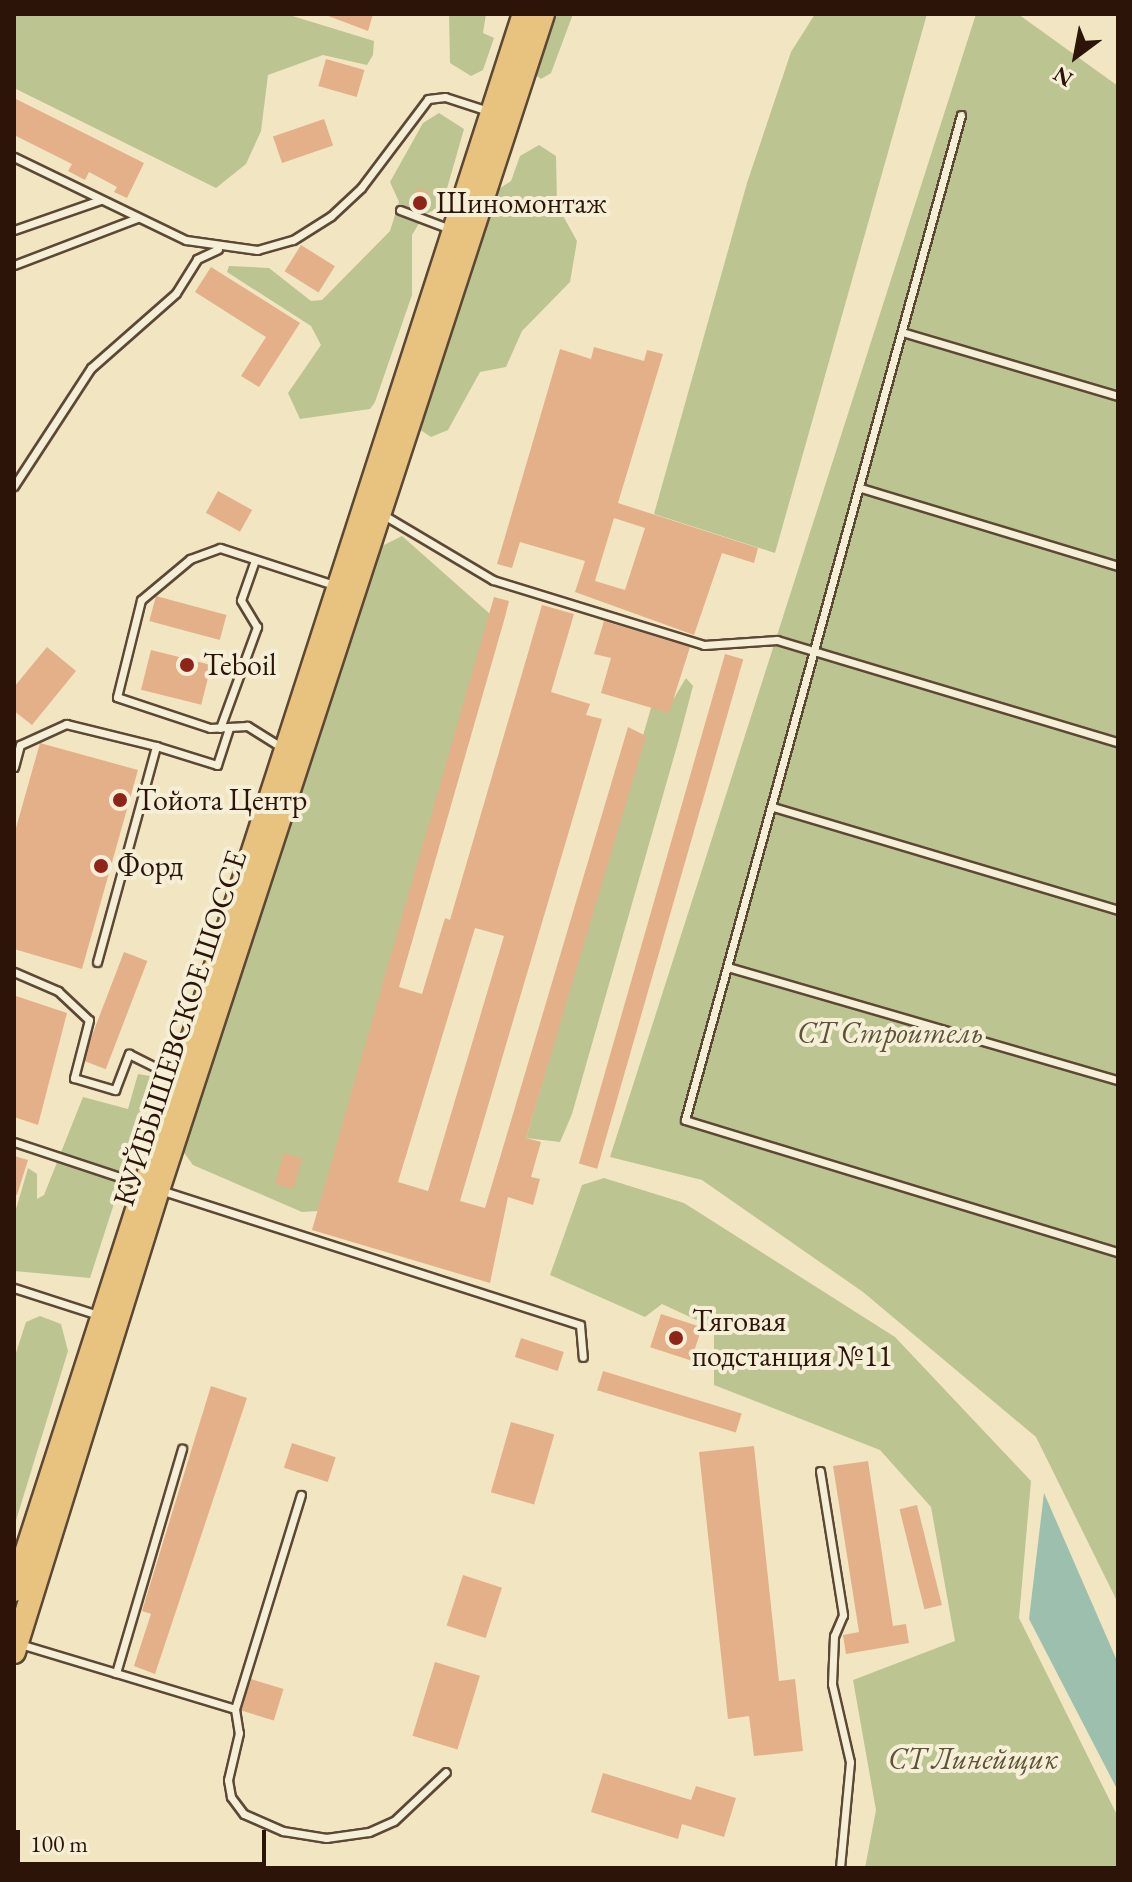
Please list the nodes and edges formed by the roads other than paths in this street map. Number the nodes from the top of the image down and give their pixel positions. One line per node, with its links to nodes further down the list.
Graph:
1 (524, 14): 3 (main road, КУЙБЫШЕВСКОЕ ШОССЕ)
2 (543, 14): 17 (main road, КУЙБЫШЕВСКОЕ ШОССЕ)
3 (490, 111): 9 (main road, КУЙБЫШЕВСКОЕ ШОССЕ); 11 (lane)
4 (961, 115): 13 (lane)
5 (14, 157): 6 (lane)
6 (100, 200): 8 (lane); 10 (lane)
7 (400, 210): 9 (lane)
8 (137, 218): 11 (lane); 12 (lane)
9 (452, 229): 20 (main road, КУЙБЫШЕВСКОЕ ШОССЕ)
10 (14, 230)
11 (218, 249): 15 (lane)
12 (14, 265)
13 (902, 332): 14 (lane); 16 (lane)
14 (1118, 396)
15 (14, 486)
16 (861, 488): 19 (lane); 21 (lane)
17 (380, 513): 21 (lane); 35 (main road, КУЙБЫШЕВСКОЕ ШОССЕ)
18 (255, 560): 20 (lane); 22 (lane); 22 (lane)
19 (1118, 566)
20 (335, 585): 25 (main road, КУЙБЫШЕВСКОЕ ШОССЕ)
21 (817, 650): 23 (lane); 27 (lane)
22 (225, 728): 24 (lane); 25 (lane)
23 (1118, 742)
24 (156, 746): 26 (lane); 29 (lane)
25 (283, 749): 32 (main road, КУЙБЫШЕВСКОЕ ШОССЕ)
26 (14, 767)
27 (773, 807): 28 (lane); 30 (lane)
28 (1118, 910)
29 (97, 962)
30 (728, 967): 33 (lane); 36 (lane)
31 (14, 972): 32 (lane)
32 (177, 1078): 35 (main road, КУЙБЫШЕВСКОЕ ШОССЕ)
33 (1118, 1080)
34 (14, 1142): 35 (lane)
35 (150, 1187): 38 (main road, КУЙБЫШЕВСКОЕ ШОССЕ); 39 (lane); 44 (main road, КУЙБЫШЕВСКОЕ ШОССЕ)
36 (1118, 1252)
37 (14, 1288): 38 (lane)
38 (100, 1316): 43 (main road, КУЙБЫШЕВСКОЕ ШОССЕ)
39 (583, 1357)
40 (182, 1449): 45 (lane)
41 (820, 1471): 48 (lane)
42 (301, 1495): 46 (lane)
43 (14, 1590)
44 (15, 1648): 45 (lane)
45 (116, 1673): 46 (lane)
46 (235, 1709): 47 (lane)
47 (446, 1772)
48 (840, 1868)

